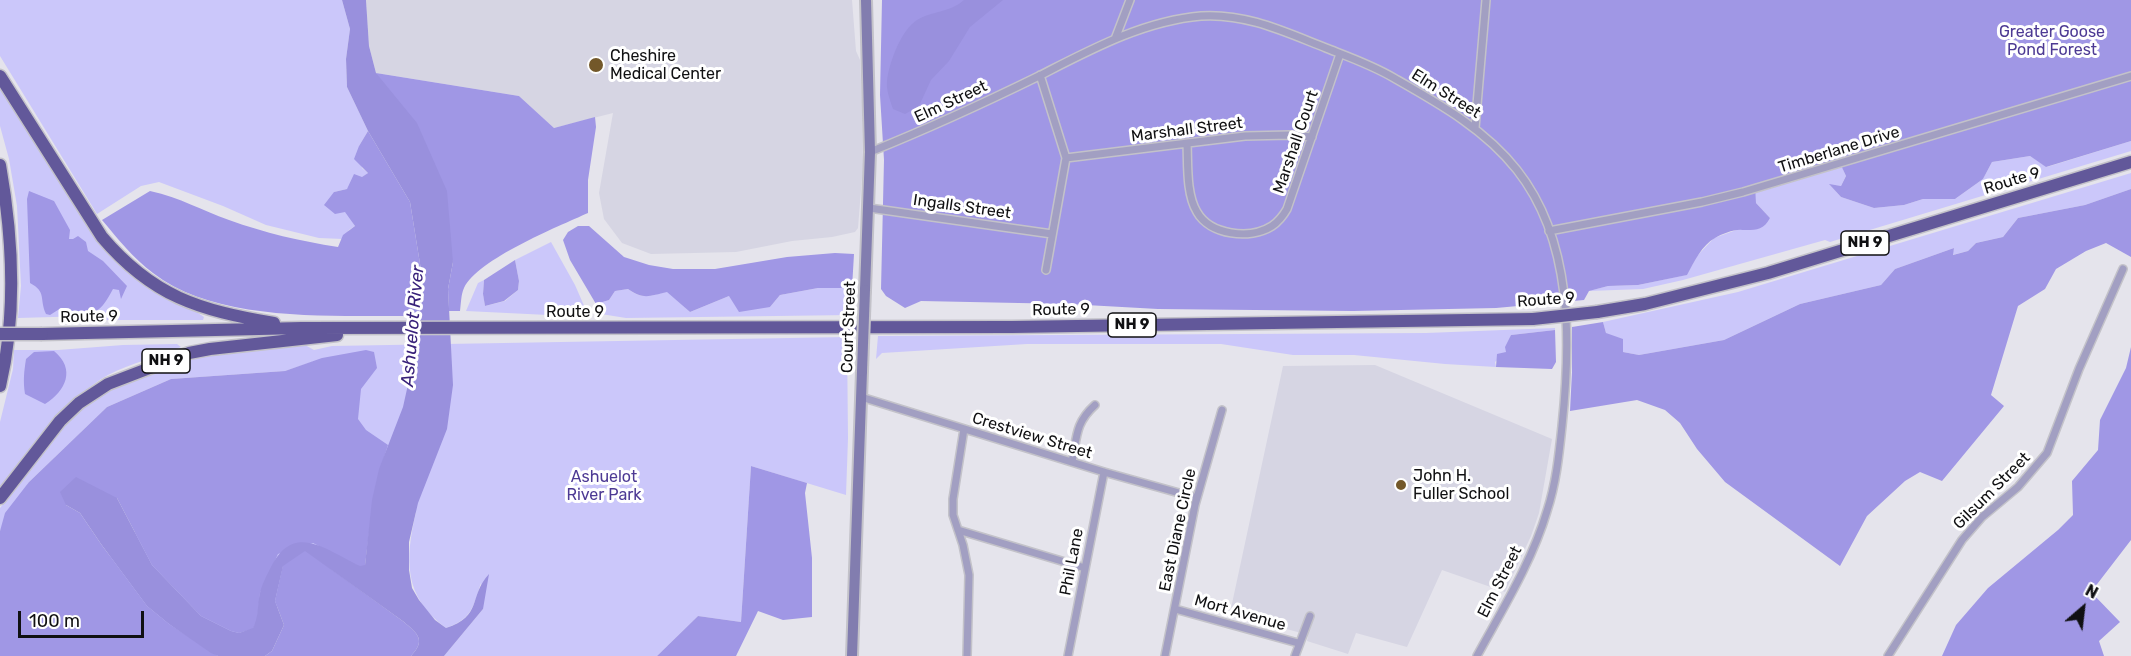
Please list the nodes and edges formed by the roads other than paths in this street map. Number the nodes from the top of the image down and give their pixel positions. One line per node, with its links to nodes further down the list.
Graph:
1 (866, 0): 12 (main road, Court Street)
2 (1130, 0): 4 (street)
3 (1486, 0): 9 (street)
4 (1115, 39): 5 (street, Elm Street); 6 (street, Elm Street)
5 (1340, 54): 9 (street, Elm Street); 10 (street, Marshall Court)
6 (1040, 75): 12 (street, Elm Street); 13 (street)
7 (0, 76): 21 (highway)
8 (2131, 76): 17 (street, Timberlane Drive)
9 (1475, 128): 17 (street, Elm Street)
10 (1312, 137): 11 (street, Marshall Street); 11 (street, Marshall Court)
11 (1187, 144): 13 (street, Marshall Street)
12 (870, 152): 16 (main road, Court Street)
13 (1066, 158): 18 (street)
14 (2131, 162): 22 (highway, Route 9 / NH 9, bridge)
15 (0, 165): 24 (highway)
16 (869, 208): 18 (street, Ingalls Street); 25 (main road, Court Street, bridge)
17 (1550, 231): 43 (street, Elm Street)
18 (1052, 234): 20 (street)
19 (2123, 269): 44 (street, Gilsum Street)
20 (1046, 270)
21 (302, 328): 22 (highway, Route 9 / NH 9); 23 (highway, Route 9 / NH 9, bridge)
22 (384, 329): 31 (highway, NH 9)
23 (0, 334)
24 (1, 381)
25 (861, 397): 28 (street, Crestview Street); 38 (main road, Court Street)
26 (1095, 405): 29 (street)
27 (1222, 410): 32 (street, East Diane Circle)
28 (963, 429): 29 (street, Crestview Street); 33 (street)
29 (1072, 462): 30 (street, Crestview Street)
30 (1104, 472): 32 (street, Crestview Street); 34 (street, Phil Lane)
31 (0, 498)
32 (1197, 498): 35 (street, East Diane Circle)
33 (958, 530): 34 (street); 39 (street)
34 (1085, 568): 40 (street, Phil Lane)
35 (1176, 609): 37 (street, Mort Avenue); 41 (street, East Diane Circle)
36 (1310, 616): 37 (street)
37 (1298, 644): 42 (street)
38 (852, 656)
39 (967, 656)
40 (1068, 656)
41 (1165, 656)
42 (1295, 656)
43 (1477, 656)
44 (1888, 656)

